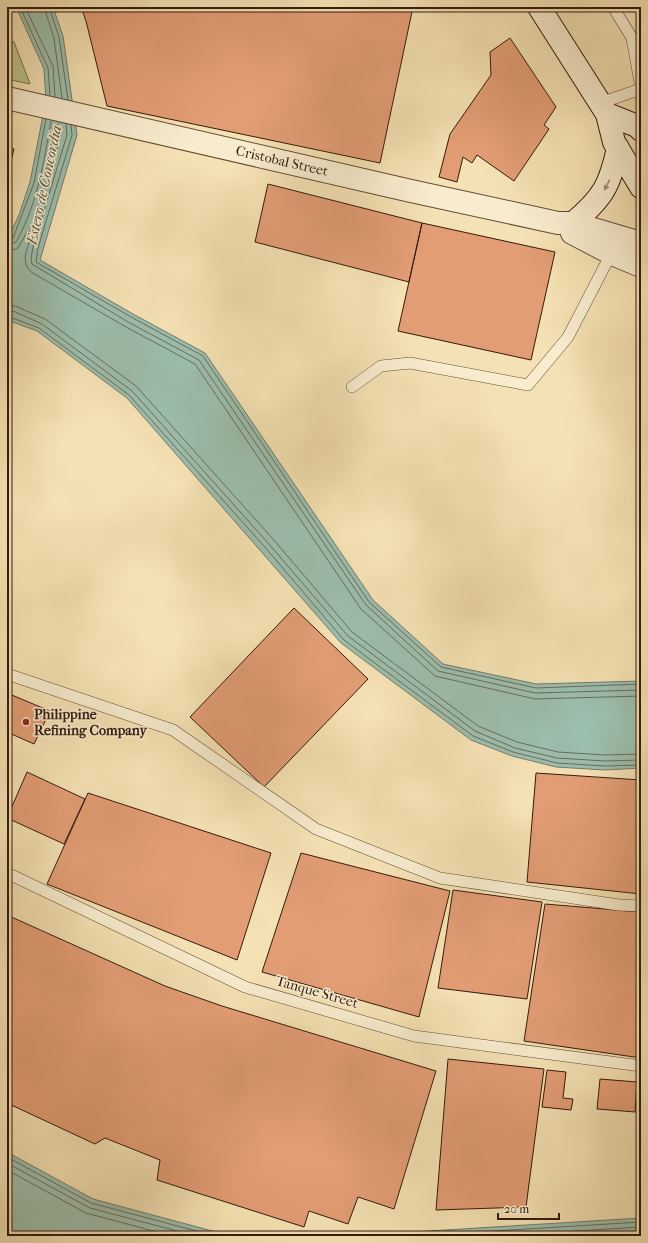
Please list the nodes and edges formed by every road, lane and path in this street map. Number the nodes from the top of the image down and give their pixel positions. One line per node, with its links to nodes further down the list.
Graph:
1 (539, 7): 5 (street)
2 (613, 7): 3 (lane)
3 (641, 89): 5 (lane)
4 (7, 98): 9 (street, Cristobal Street)
5 (604, 109): 6 (street); 7 (street)
6 (641, 130)
7 (618, 148): 8 (street); 9 (street, one-way to 9)
8 (641, 187)
9 (566, 223): 11 (street, Cristobal Street)
10 (641, 243): 11 (street, Cristobal Street)
11 (615, 245): 12 (street, Cristobal Street); 13 (lane)
12 (641, 266)
13 (352, 387)
14 (7, 674): 16 (lane)
15 (7, 873): 17 (lane, Tanque Street)
16 (641, 906)
17 (641, 1066)

